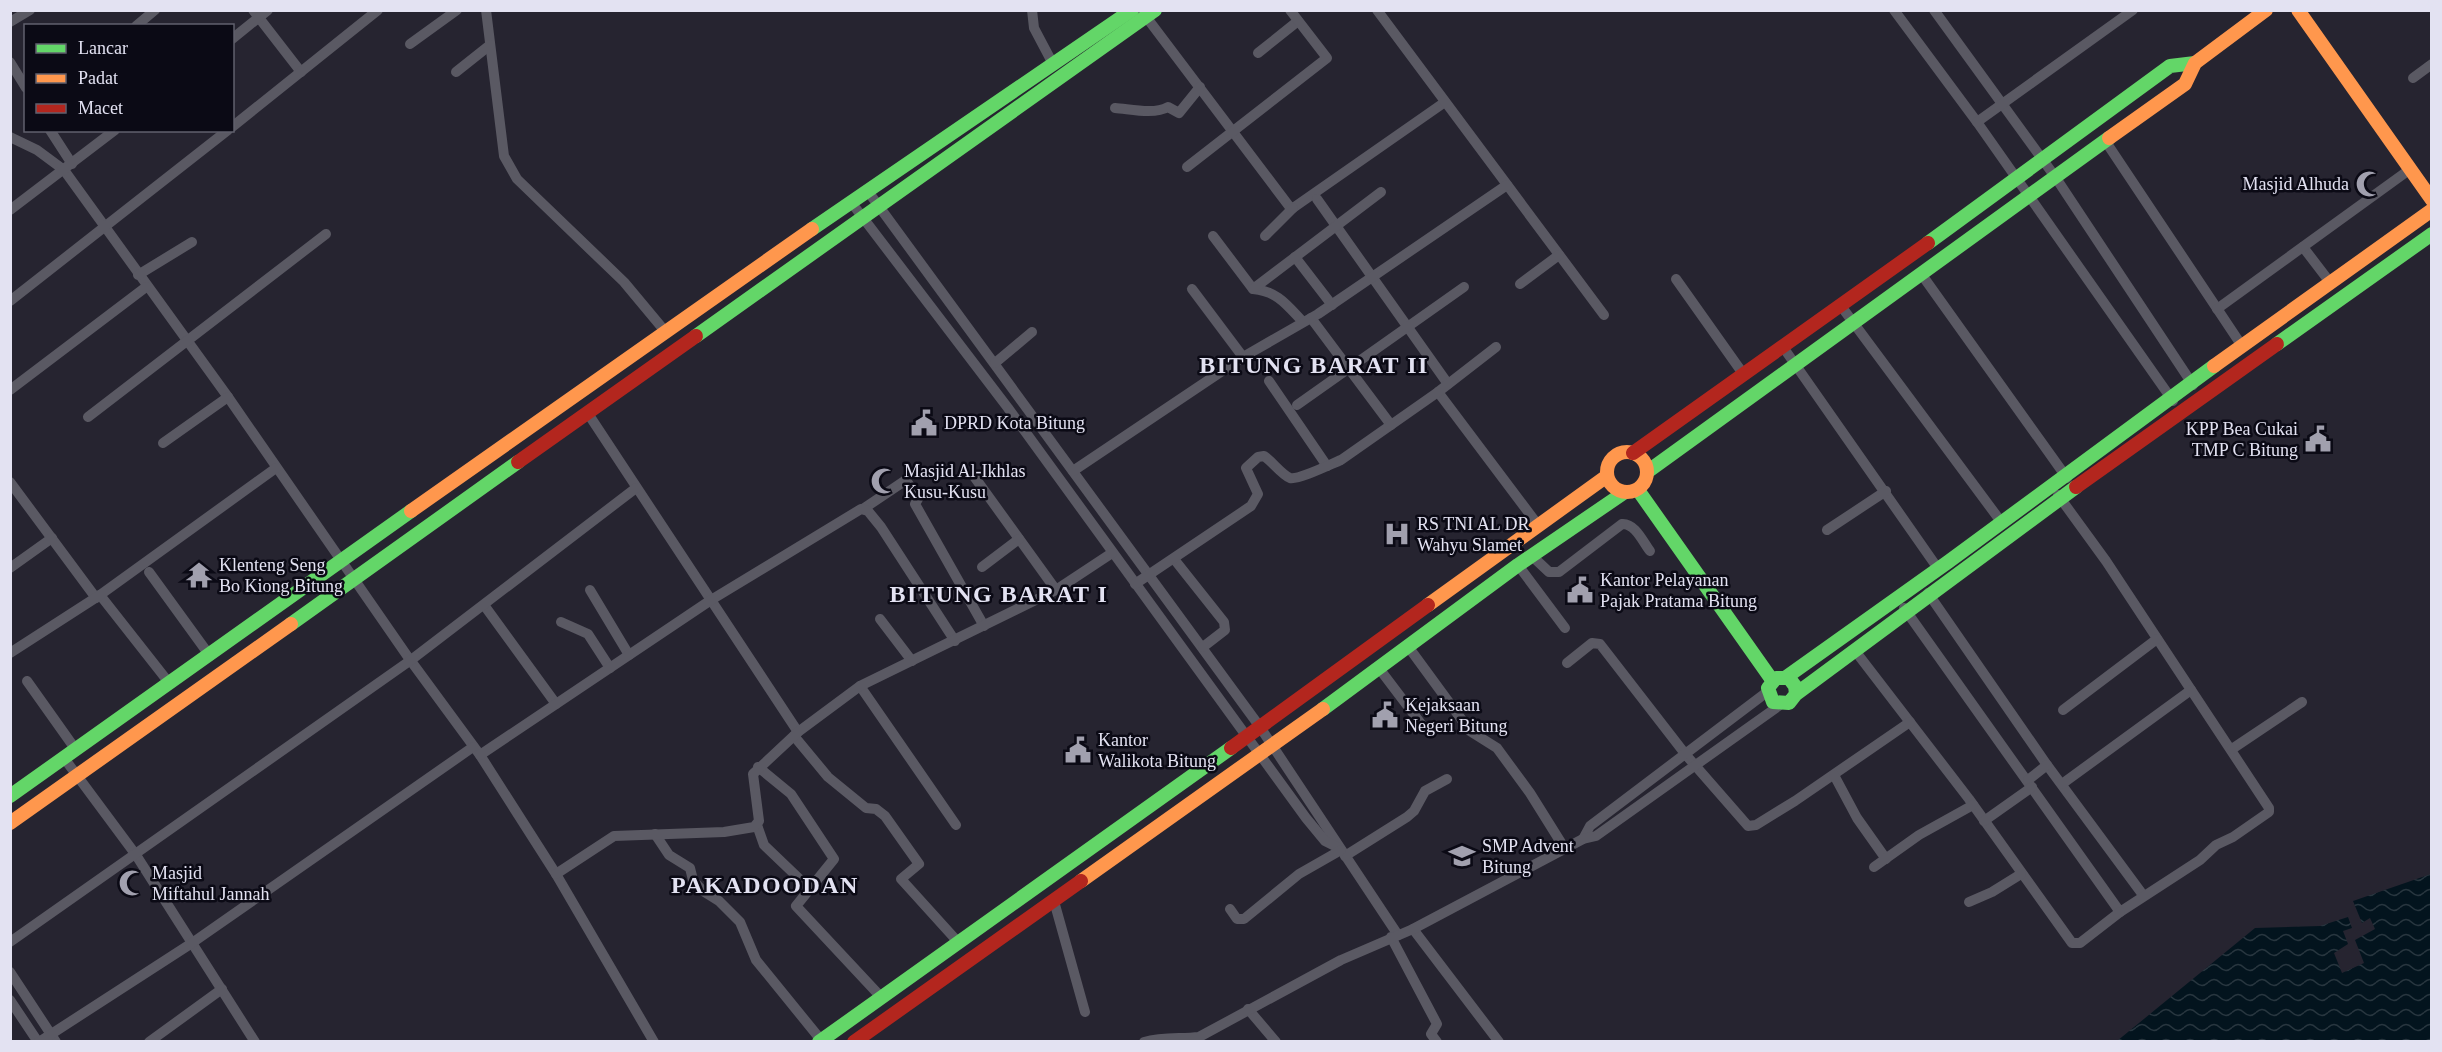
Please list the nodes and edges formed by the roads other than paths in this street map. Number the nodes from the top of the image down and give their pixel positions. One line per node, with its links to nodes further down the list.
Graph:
1 (30, 10): 19 (street)
2 (155, 10): 20 (street)
3 (268, 10): 17 (street)
4 (378, 10): 29 (street)
5 (457, 10): 22 (street)
6 (486, 10): 23 (street)
7 (1032, 10): 27 (street)
8 (1132, 10): 27 (main road)
9 (1290, 10): 18 (street)
10 (1894, 10): 37 (street)
11 (1934, 10): 35 (street)
12 (2133, 10): 35 (street)
13 (2266, 10): 26 (main road)
14 (2298, 10): 48 (main road)
15 (1378, 11): 34 (street)
16 (1147, 13): 33 (street); 58 (main road)
17 (256, 14): 21 (street); 29 (street)
18 (1298, 21): 24 (street); 39 (street)
19 (10, 22)
20 (138, 24)
21 (234, 37)
22 (410, 44)
23 (490, 45): 30 (street); 93 (street)
24 (1258, 53)
25 (10, 62): 32 (street)
26 (2195, 63): 44 (main road); 45 (main road)
27 (1053, 64): 52 (main road)
28 (2432, 64): 31 (street)
29 (301, 72): 38 (street)
30 (456, 72)
31 (2413, 78)
32 (24, 85)
33 (1200, 87): 36 (street); 39 (street)
34 (1445, 102): 51 (street); 59 (street)
35 (2002, 105): 37 (street); 45 (street)
36 (1115, 108)
37 (1977, 122): 49 (street)
38 (234, 125)
39 (1233, 130): 47 (street); 59 (street)
40 (51, 132): 46 (street)
41 (112, 132): 46 (street)
42 (226, 132): 64 (street)
43 (10, 137): 46 (street)
44 (2106, 142): 50 (main road); 87 (street)
45 (2042, 158): 49 (main road); 50 (street)
46 (68, 167): 60 (street); 64 (street)
47 (1187, 167)
48 (2409, 170): 56 (main road); 70 (street)
49 (2015, 178): 54 (street); 86 (main road)
50 (2056, 178): 54 (main road); 105 (street)
51 (1507, 185): 71 (street); 75 (street)
52 (867, 190): 57 (main road); 58 (street)
53 (1381, 192): 63 (street)
54 (2030, 198): 74 (main road); 111 (street)
55 (1317, 199): 63 (street)
56 (2432, 200)
57 (851, 202): 62 (street); 93 (main road)
58 (879, 205): 62 (main road); 85 (street)
59 (1293, 208): 68 (street)
60 (10, 210)
61 (2432, 210): 77 (main road)
62 (862, 218): 89 (street); 115 (main road)
63 (1336, 226): 72 (street); 75 (street)
64 (104, 230): 73 (street); 83 (street)
65 (326, 234): 95 (street)
66 (2432, 234): 110 (main road)
67 (1213, 236): 82 (street)
68 (1265, 236)
69 (192, 242): 73 (street)
70 (2303, 247): 77 (street); 87 (street)
71 (1559, 255): 78 (street); 88 (street)
72 (1294, 257): 82 (street); 84 (street)
73 (138, 275): 79 (street)
74 (1922, 275): 91 (main road); 127 (street)
75 (1370, 278): 84 (street); 92 (street)
76 (1677, 279): 103 (street)
77 (2329, 281): 96 (main road)
78 (1520, 284)
79 (146, 287): 95 (street); 107 (street)
80 (1464, 287): 92 (street)
81 (1192, 289): 99 (street)
82 (1253, 289): 90 (street)
83 (10, 301)
84 (1332, 305): 90 (street)
85 (953, 306): 89 (street); 100 (street)
86 (1841, 306): 91 (street); 98 (main road)
87 (2217, 309): 96 (street)
88 (1604, 315)
89 (939, 316): 114 (street)
90 (1307, 320): 99 (street); 102 (street)
91 (1856, 324): 101 (main road); 135 (street)
92 (1406, 328): 102 (street); 106 (street)
93 (664, 330): 144 (main road)
94 (1032, 332): 100 (street)
95 (188, 342): 109 (street); 117 (street)
96 (2242, 346): 105 (main road)
97 (1496, 347): 106 (street)
98 (1784, 347): 101 (street); 103 (main road)
99 (1243, 357): 123 (street)
100 (995, 363): 112 (street)
101 (1797, 366): 124 (main road); 131 (street)
102 (1348, 369): 113 (street); 118 (street)
103 (1744, 375): 120 (main road)
104 (1269, 381): 121 (street)
105 (2192, 383): 110 (street); 111 (main road)
106 (1448, 384): 108 (street)
107 (10, 390)
108 (1438, 392): 118 (street); 136 (street)
109 (228, 397): 119 (street); 122 (street)
110 (2204, 397): 116 (main road)
111 (2170, 398): 116 (street); 127 (main road)
112 (1022, 399): 114 (street); 123 (street)
113 (1298, 405)
114 (1008, 408): 141 (street)
115 (587, 412): 129 (street); 151 (main road)
116 (2183, 412): 130 (main road)
117 (88, 417)
118 (1391, 425): 121 (street)
119 (163, 442)
120 (1633, 453): 124 (main road); 126 (main road)
121 (1327, 466): 143 (street)
122 (276, 468): 144 (street); 156 (street)
123 (1073, 471): 150 (street)
124 (1647, 472): 132 (main road)
125 (972, 475): 139 (street)
126 (1607, 476): 132 (main road); 136 (main road)
127 (2066, 477): 130 (street); 133 (main road)
128 (10, 482): 138 (street)
129 (636, 488): 158 (street); 160 (street)
130 (2076, 488): 133 (main road)
131 (1886, 490): 137 (street); 148 (street)
132 (1631, 491): 142 (main road); 183 (main road)
133 (2056, 493): 135 (main road); 157 (main road); 168 (street)
134 (863, 509): 158 (street); 165 (street); 169 (street)
135 (2002, 523): 148 (main road)
136 (1538, 525): 162 (main road)
137 (1827, 531)
138 (52, 538): 147 (street); 156 (street)
139 (1019, 539): 146 (street); 155 (street)
140 (1650, 551): 142 (street)
141 (1112, 553): 152 (street); 155 (street)
142 (1532, 556): 145 (main road)
143 (1174, 559): 150 (street); 171 (street)
144 (342, 562): 151 (street); 174 (main road)
145 (1518, 565): 166 (street); 167 (main road)
146 (982, 567)
147 (10, 568)
148 (1939, 570): 153 (main road)
149 (149, 572): 174 (street)
150 (1149, 575): 152 (street); 171 (street)
151 (354, 579): 176 (street); 181 (main road)
152 (1135, 584): 196 (street)
153 (1920, 584): 157 (street); 159 (main road)
154 (590, 590): 175 (street)
155 (1056, 590): 165 (street)
156 (98, 596): 173 (street); 184 (street)
157 (1930, 596): 161 (main road); 203 (street)
158 (711, 600): 175 (street); 195 (street)
159 (1898, 600): 161 (street); 183 (main road)
160 (484, 605): 176 (street); 189 (street)
161 (1908, 612): 172 (main road); 209 (street)
162 (1413, 615): 167 (main road); 194 (main road)
163 (880, 620): 177 (street)
164 (561, 622): 180 (street)
165 (984, 626): 169 (street)
166 (1565, 628)
167 (1426, 631): 170 (main road)
168 (2157, 639): 186 (street); 191 (street)
169 (955, 641): 177 (street)
170 (1407, 645): 179 (main road); 221 (street)
171 (1203, 647): 194 (street)
172 (1856, 651): 187 (main road); 192 (street)
173 (10, 653)
174 (212, 654): 181 (main road); 184 (main road)
175 (629, 655): 180 (street)
176 (411, 660): 199 (street); 223 (street)
177 (912, 661): 185 (street)
178 (1567, 663): 202 (street)
179 (1378, 667): 193 (street); 197 (main road)
180 (610, 668): 189 (street)
181 (226, 669): 207 (main road)
182 (27, 681): 200 (street)
183 (1775, 683): 187 (main road); 190 (main road); 202 (street)
184 (170, 684): 200 (main road)
185 (860, 686): 195 (street); 218 (street)
186 (2191, 690): 198 (street); 210 (street)
187 (1796, 694): 190 (main road)
188 (2302, 702): 198 (street)
189 (556, 704): 199 (street)
190 (1780, 705): 204 (street)
191 (2063, 710)
192 (1910, 722): 206 (street); 214 (street)
193 (1422, 725)
194 (1260, 727): 196 (main road); 197 (street)
195 (796, 734): 205 (street); 237 (street)
196 (1246, 737): 201 (street); 237 (main road)
197 (1272, 746): 201 (main road); 211 (street)
198 (2232, 749): 229 (street)
199 (477, 751): 226 (street); 238 (street)
200 (70, 754): 207 (street); 212 (main road)
201 (1260, 755): 213 (street); 230 (main road)
202 (1686, 755): 204 (street); 220 (street)
203 (2047, 765): 209 (street); 210 (street)
204 (1695, 766): 206 (street); 220 (street)
205 (758, 767): 217 (street); 228 (street)
206 (1834, 775): 224 (street)
207 (77, 776): 216 (main road); 223 (street)
208 (1447, 779): 222 (street)
209 (2030, 784): 215 (street); 233 (street)
210 (2062, 784): 229 (street)
211 (1302, 790): 213 (street); 222 (street)
212 (10, 796)
213 (1292, 798): 222 (street)
214 (1973, 805): 215 (street); 224 (street)
215 (1984, 821): 227 (street)
216 (10, 823)
217 (756, 825): 219 (street); 228 (street)
218 (956, 825)
219 (655, 834): 226 (street); 251 (street)
220 (1583, 840): 221 (street)
221 (1565, 849): 234 (street)
222 (1342, 851): 232 (street); 235 (street)
223 (136, 855): 236 (street); 238 (street)
224 (1886, 859): 225 (street)
225 (1874, 867)
226 (556, 874): 250 (street)
227 (2020, 874): 231 (street); 233 (street)
228 (810, 889): 241 (street)
229 (2144, 896): 233 (street)
230 (1054, 901): 244 (street); 252 (main road)
231 (1969, 902)
232 (1230, 909)
233 (2120, 912)
234 (1413, 929): 235 (street); 256 (street)
235 (1394, 936): 243 (street); 255 (street)
236 (10, 942)
237 (957, 942): 241 (main road)
238 (192, 943): 240 (street); 245 (street)
239 (10, 972): 245 (street)
240 (222, 989): 247 (street); 249 (street)
241 (881, 997): 251 (main road)
242 (10, 1000): 248 (street)
243 (1248, 1009): 246 (street); 254 (street)
244 (1085, 1012)
245 (53, 1038): 248 (street)
246 (1197, 1039): 253 (street)
247 (252, 1040)
248 (39, 1041)
249 (149, 1041)
250 (654, 1041)
251 (820, 1041)
252 (854, 1041)
253 (1144, 1041)
254 (1276, 1041)
255 (1437, 1041)
256 (1498, 1041)

